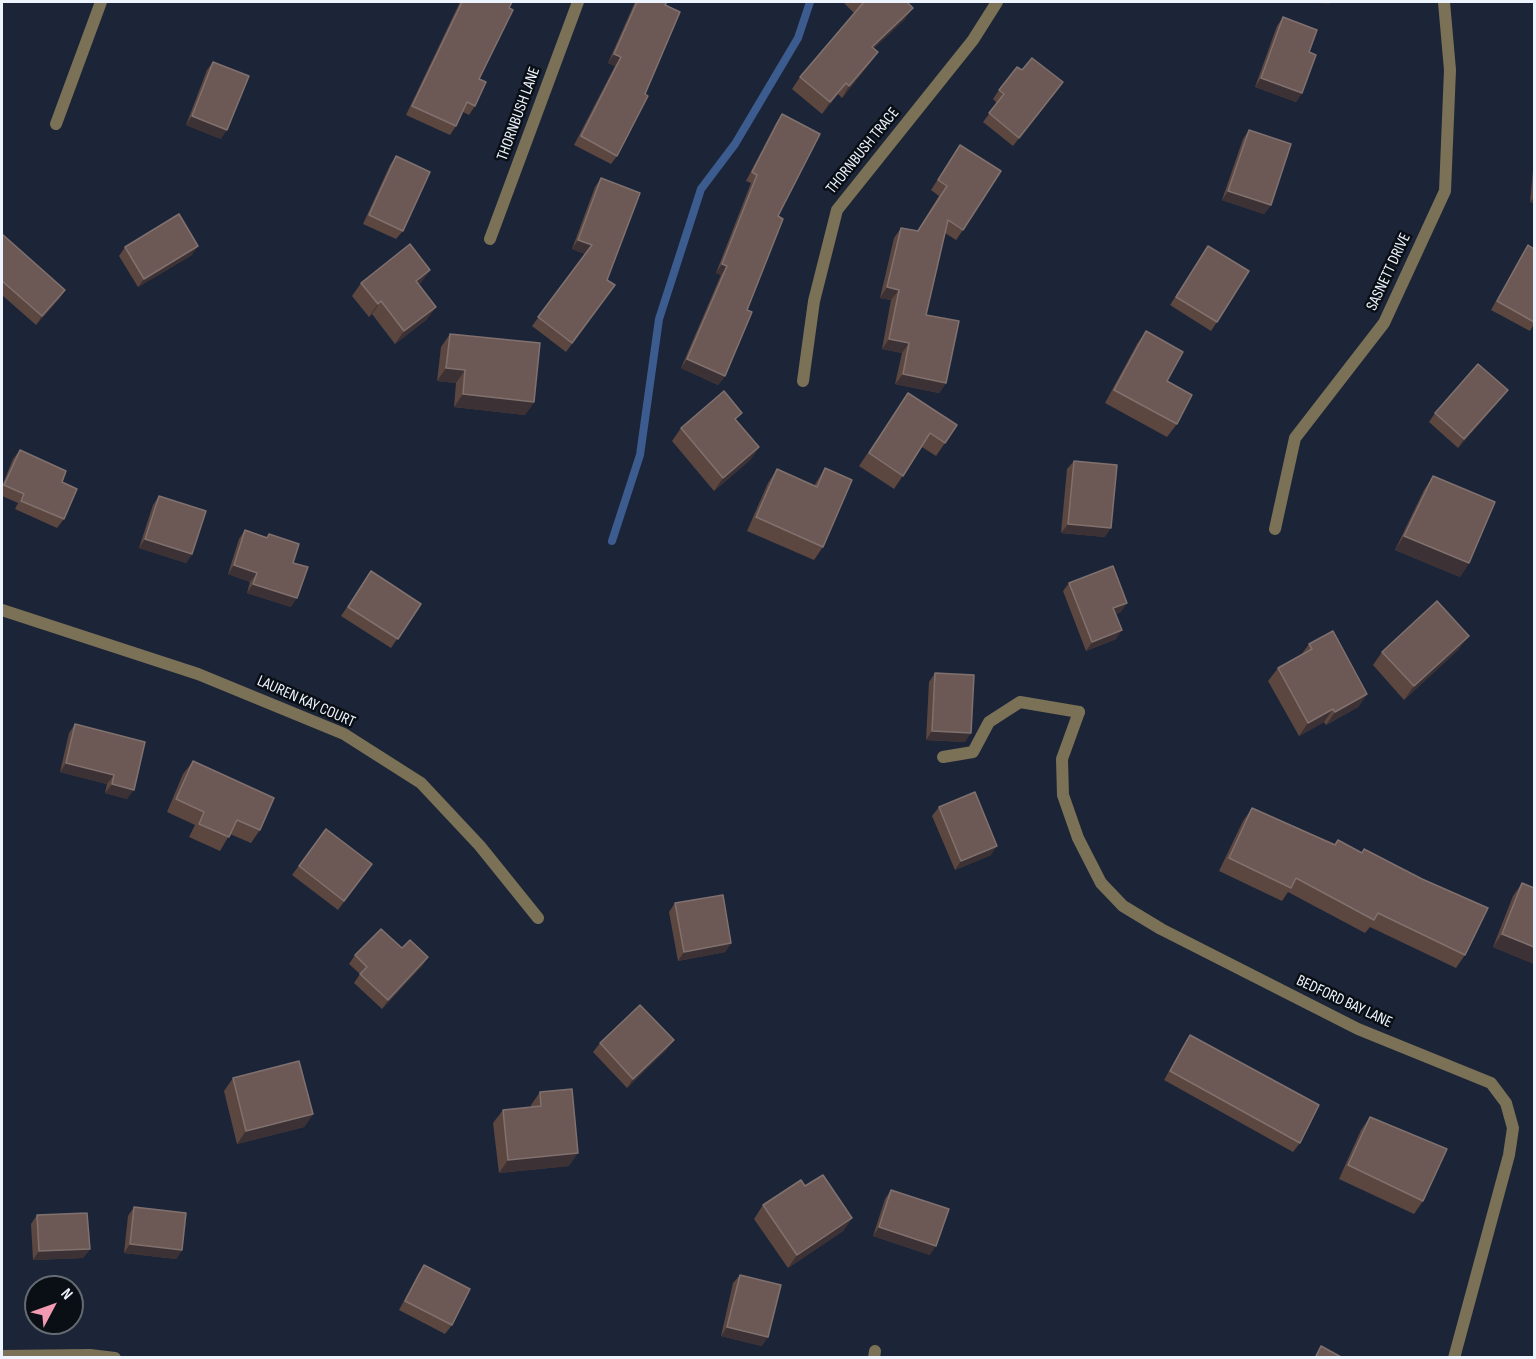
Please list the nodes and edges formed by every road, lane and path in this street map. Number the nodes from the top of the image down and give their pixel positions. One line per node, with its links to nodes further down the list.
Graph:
1 (101, 2): 5 (street)
2 (578, 2): 6 (street, THORNBUSH LANE)
3 (997, 2): 7 (street, THORNBUSH TRACE)
4 (1444, 2): 8 (street, SASNETT DRIVE)
5 (56, 124)
6 (490, 239)
7 (803, 381)
8 (1275, 529)
9 (2, 610): 11 (street, LAUREN KAY COURT)
10 (943, 757): 14 (street, BEDFORD BAY LANE)
11 (538, 918)
12 (2, 1356): 13 (street)
13 (115, 1358)
14 (1454, 1358)

